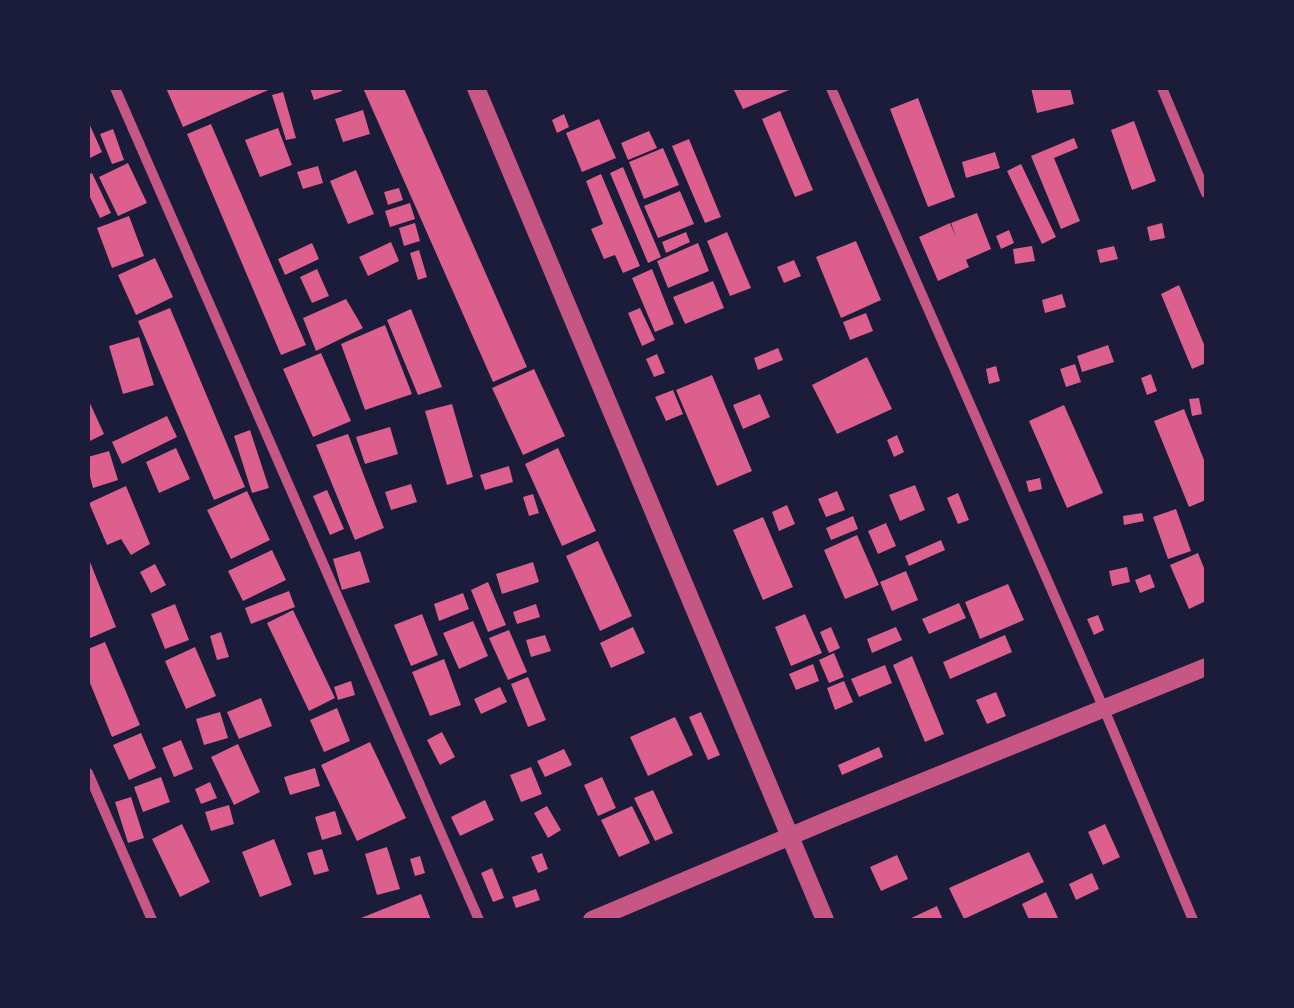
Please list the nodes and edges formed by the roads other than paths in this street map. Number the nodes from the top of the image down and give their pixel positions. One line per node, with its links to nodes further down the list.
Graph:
1 (115, 88): 11 (street)
2 (476, 88): 9 (street)
3 (831, 88): 7 (street)
4 (1162, 88): 5 (street)
5 (1206, 193)
6 (1206, 668): 7 (street)
7 (1104, 709): 9 (street); 14 (street)
8 (88, 773): 10 (street)
9 (790, 836): 12 (street); 13 (street)
10 (152, 920)
11 (479, 920)
12 (592, 920)
13 (825, 920)
14 (1193, 920)

